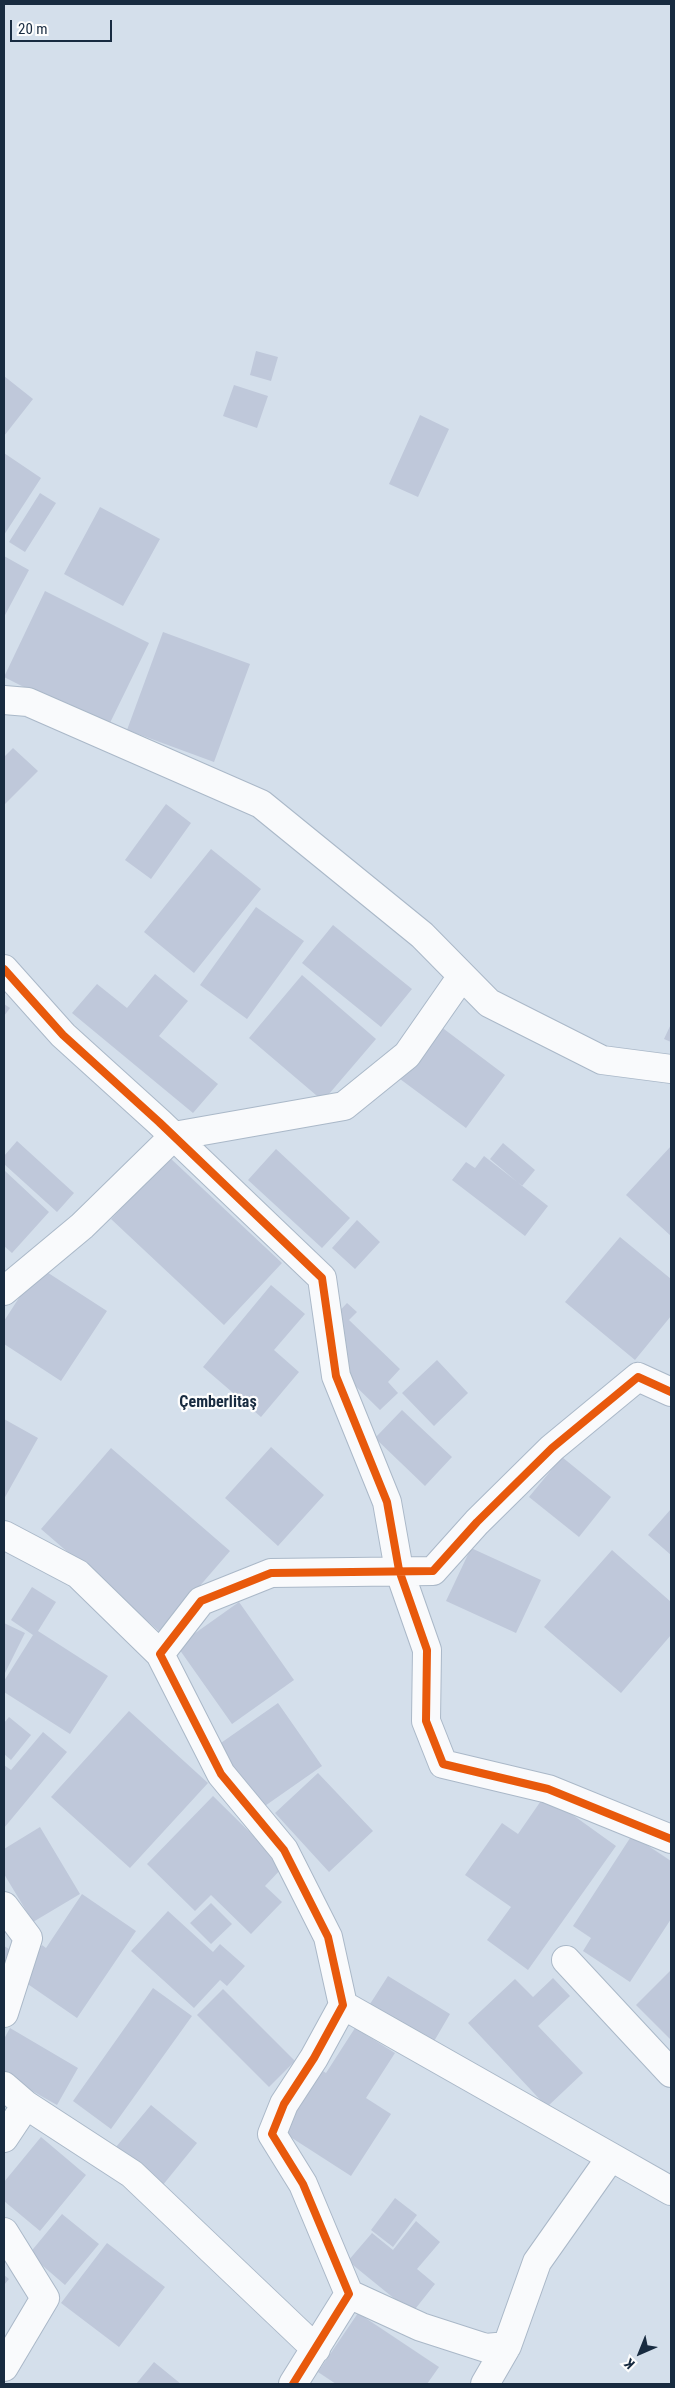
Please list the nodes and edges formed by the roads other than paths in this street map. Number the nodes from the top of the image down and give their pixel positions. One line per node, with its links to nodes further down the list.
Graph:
1 (4, 700): 3 (street)
2 (4, 969): 5 (street)
3 (462, 976): 4 (street); 5 (street)
4 (671, 1069)
5 (174, 1136): 6 (street); 9 (street)
6 (4, 1291)
7 (671, 1392): 9 (street)
8 (4, 1534): 10 (street)
9 (399, 1570): 10 (street); 11 (street)
10 (160, 1654): 14 (street)
11 (671, 1838)
12 (4, 1906): 15 (street)
13 (566, 1960): 16 (street)
14 (343, 2005): 20 (street); 23 (street)
15 (4, 2013)
16 (671, 2073)
17 (4, 2086): 18 (street)
18 (26, 2105): 19 (street); 25 (street)
19 (4, 2138)
20 (611, 2157): 21 (street); 24 (street)
21 (671, 2191)
22 (4, 2232): 26 (street)
23 (349, 2294): 24 (street); 25 (street)
24 (507, 2346): 28 (street)
25 (316, 2349): 27 (street)
26 (4, 2367)
27 (293, 2384)
28 (486, 2384)

